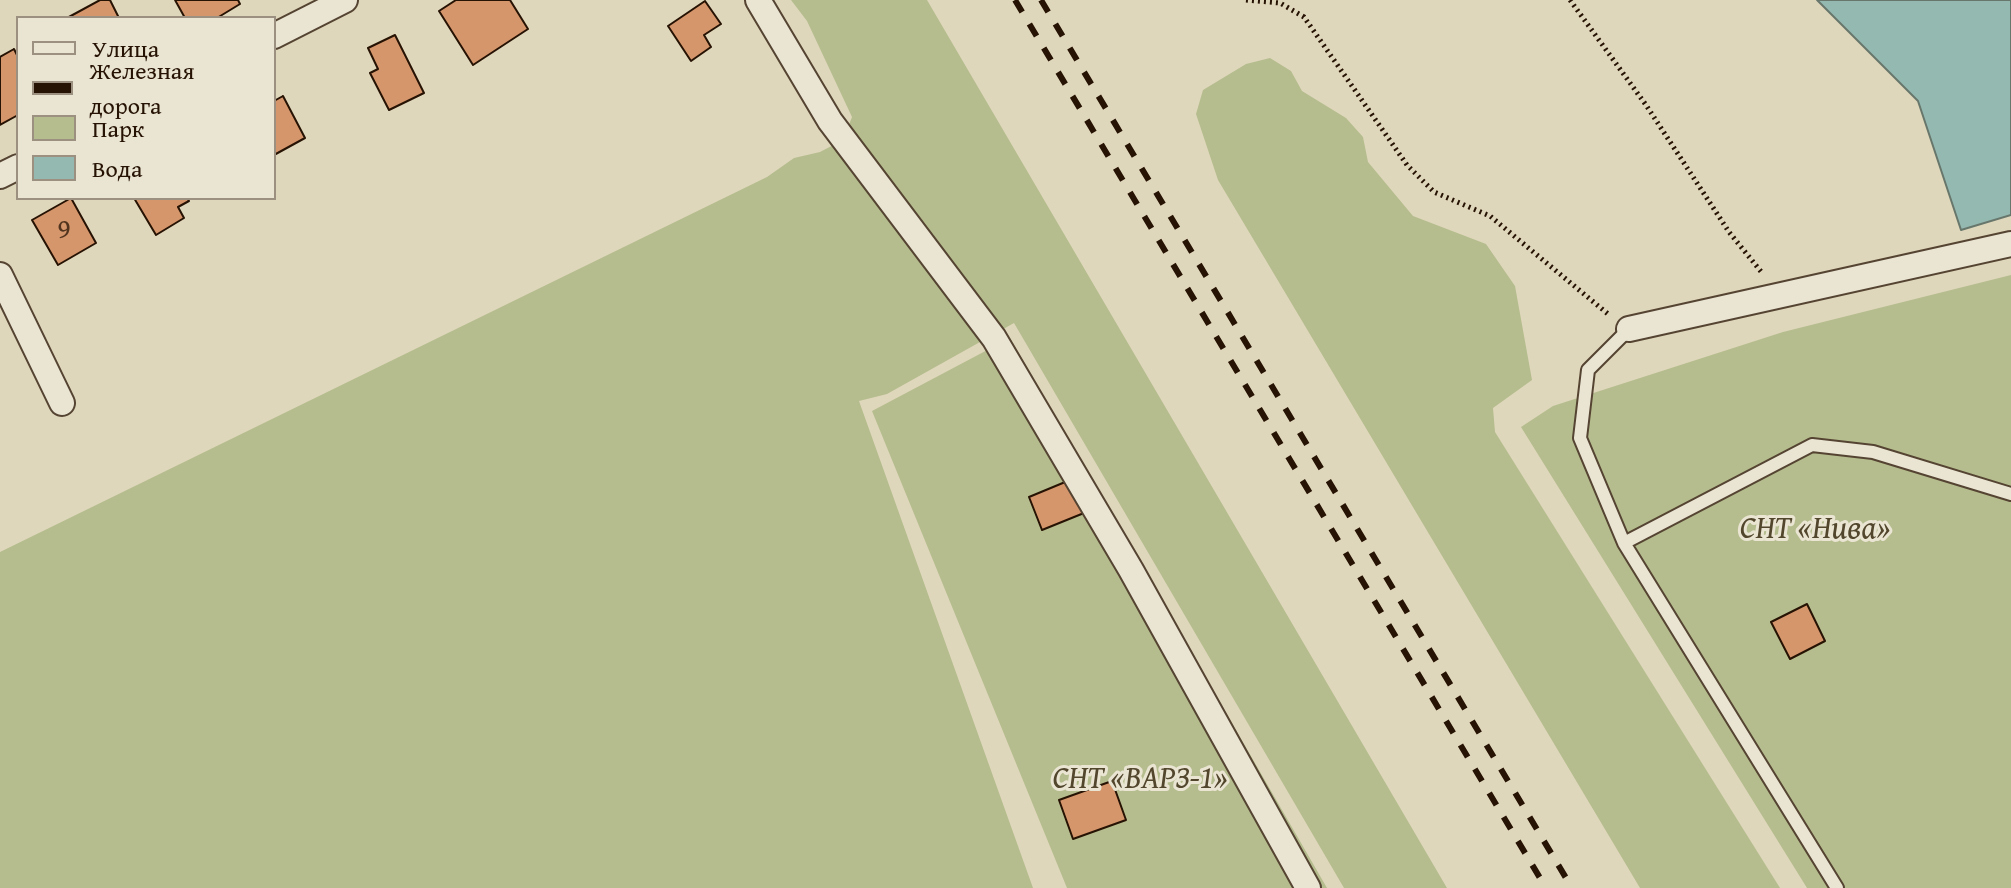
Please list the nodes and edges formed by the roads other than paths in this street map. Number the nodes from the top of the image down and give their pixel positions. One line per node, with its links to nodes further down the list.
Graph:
1 (345, 0): 3 (street)
2 (758, 0): 10 (street)
3 (276, 35)
4 (2011, 244): 6 (street)
5 (0, 275): 7 (street)
6 (1629, 329): 9 (lane)
7 (62, 403)
8 (2011, 494): 9 (lane)
9 (1624, 543): 11 (lane)
10 (1308, 888)
11 (1837, 888)

